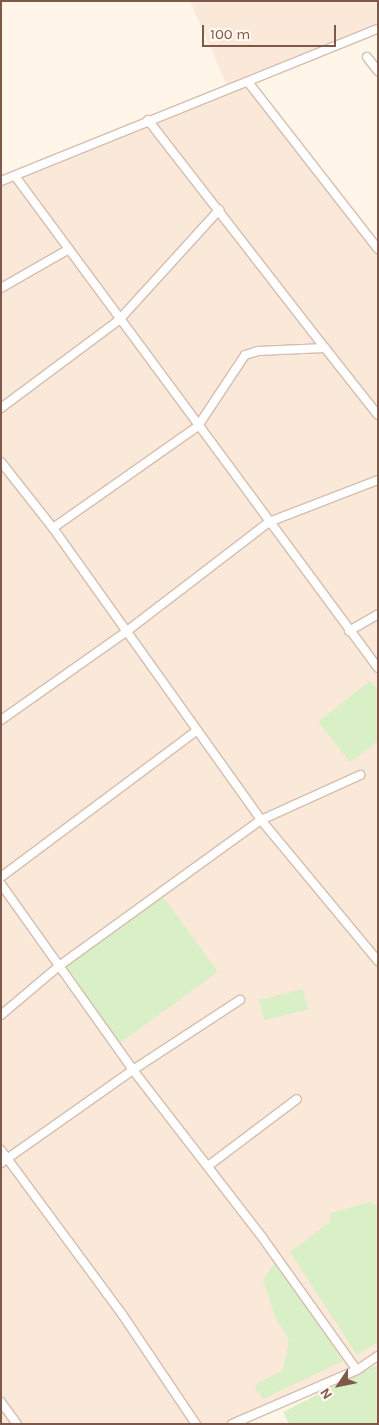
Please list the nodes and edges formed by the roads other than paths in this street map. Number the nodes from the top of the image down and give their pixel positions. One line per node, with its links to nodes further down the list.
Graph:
1 (378, 29): 4 (street)
2 (367, 57): 3 (street)
3 (378, 71)
4 (248, 82): 5 (street); 9 (street)
5 (148, 120): 6 (street); 8 (street)
6 (15, 176): 7 (street); 10 (street)
7 (1, 181)
8 (219, 210): 12 (street); 13 (street)
9 (378, 248)
10 (70, 249): 11 (street); 12 (street)
11 (1, 288)
12 (119, 320): 14 (street); 16 (street)
13 (325, 348): 15 (street); 16 (street)
14 (1, 408)
15 (378, 415)
16 (198, 426): 19 (street); 20 (street)
17 (1, 462): 20 (street)
18 (378, 480): 19 (street)
19 (269, 522): 22 (street); 23 (street)
20 (53, 528): 22 (street)
21 (378, 614): 23 (street)
22 (127, 631): 25 (street); 26 (street)
23 (349, 631): 24 (street)
24 (378, 668)
25 (1, 720)
26 (196, 731): 28 (street); 29 (street)
27 (360, 775): 28 (street)
28 (261, 820): 31 (street); 32 (street)
29 (1, 877)
30 (1, 884): 32 (street)
31 (378, 961)
32 (59, 966): 34 (street); 35 (street)
33 (240, 1000): 35 (street)
34 (1, 1015)
35 (133, 1070): 38 (street); 39 (street)
36 (297, 1099): 39 (street)
37 (1, 1150): 38 (street)
38 (4, 1161): 44 (street)
39 (208, 1166): 41 (street)
40 (378, 1356): 41 (street)
41 (357, 1370): 45 (street)
42 (1, 1402): 43 (street)
43 (17, 1424)
44 (196, 1424)
45 (232, 1424)

